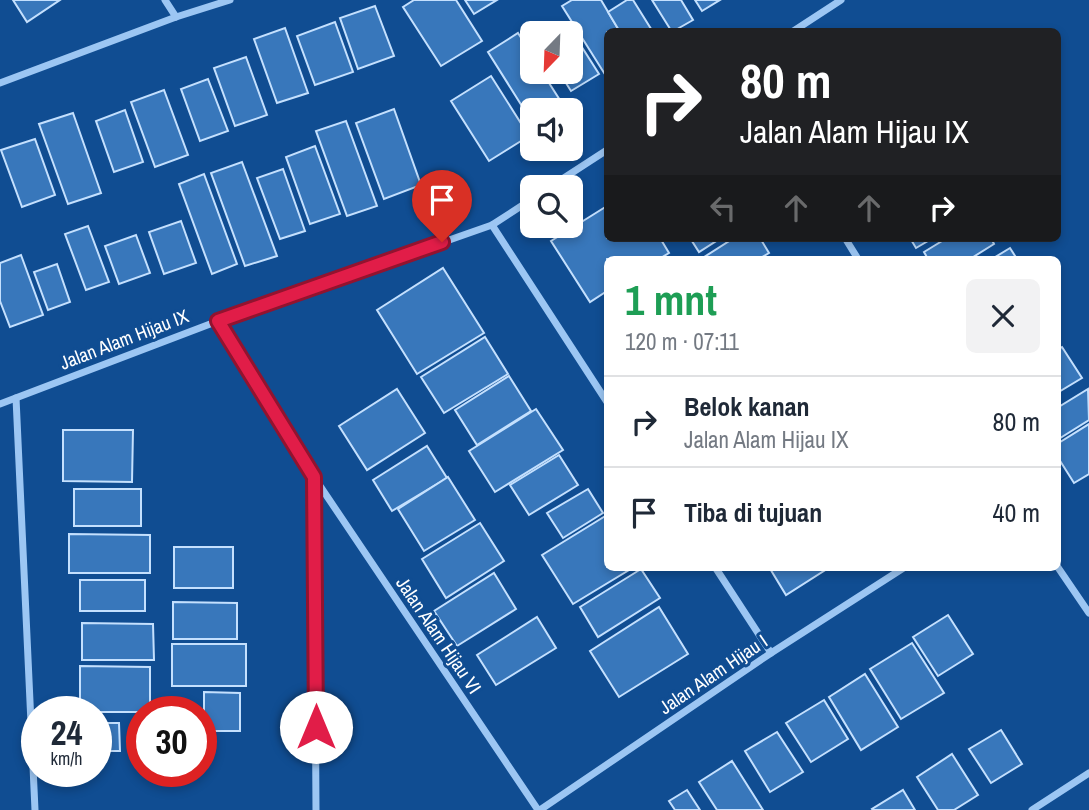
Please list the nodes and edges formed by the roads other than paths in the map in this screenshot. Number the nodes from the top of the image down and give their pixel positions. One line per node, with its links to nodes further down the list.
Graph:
1 (166, 0): 4 (street)
2 (230, 0): 4 (street)
3 (841, 0): 5 (street)
4 (176, 17): 6 (street)
5 (798, 28)
6 (0, 83)
7 (604, 152): 8 (street)
8 (568, 175)
9 (520, 207): 10 (street, Jalan Alam Hijau IX)
10 (492, 225): 11 (street, Jalan Alam Hijau IX); 12 (street)
11 (218, 321): 13 (street, Jalan Alam Hijau IX); 15 (street, Jalan Alam Hijau VI)
12 (604, 397)
13 (16, 398): 14 (street, Jalan Alam Hijau IX); 22 (street)
14 (0, 404)
15 (314, 477): 23 (street); 24 (street, Jalan Alam Hijau VI)
16 (718, 571): 20 (street)
17 (899, 571): 20 (street, Jalan Alam Hijau I)
18 (1060, 571): 19 (street)
19 (1089, 613)
20 (771, 653): 24 (street, Jalan Alam Hijau I)
21 (1089, 773): 25 (street)
22 (35, 810)
23 (316, 810)
24 (539, 810)
25 (1032, 810)

